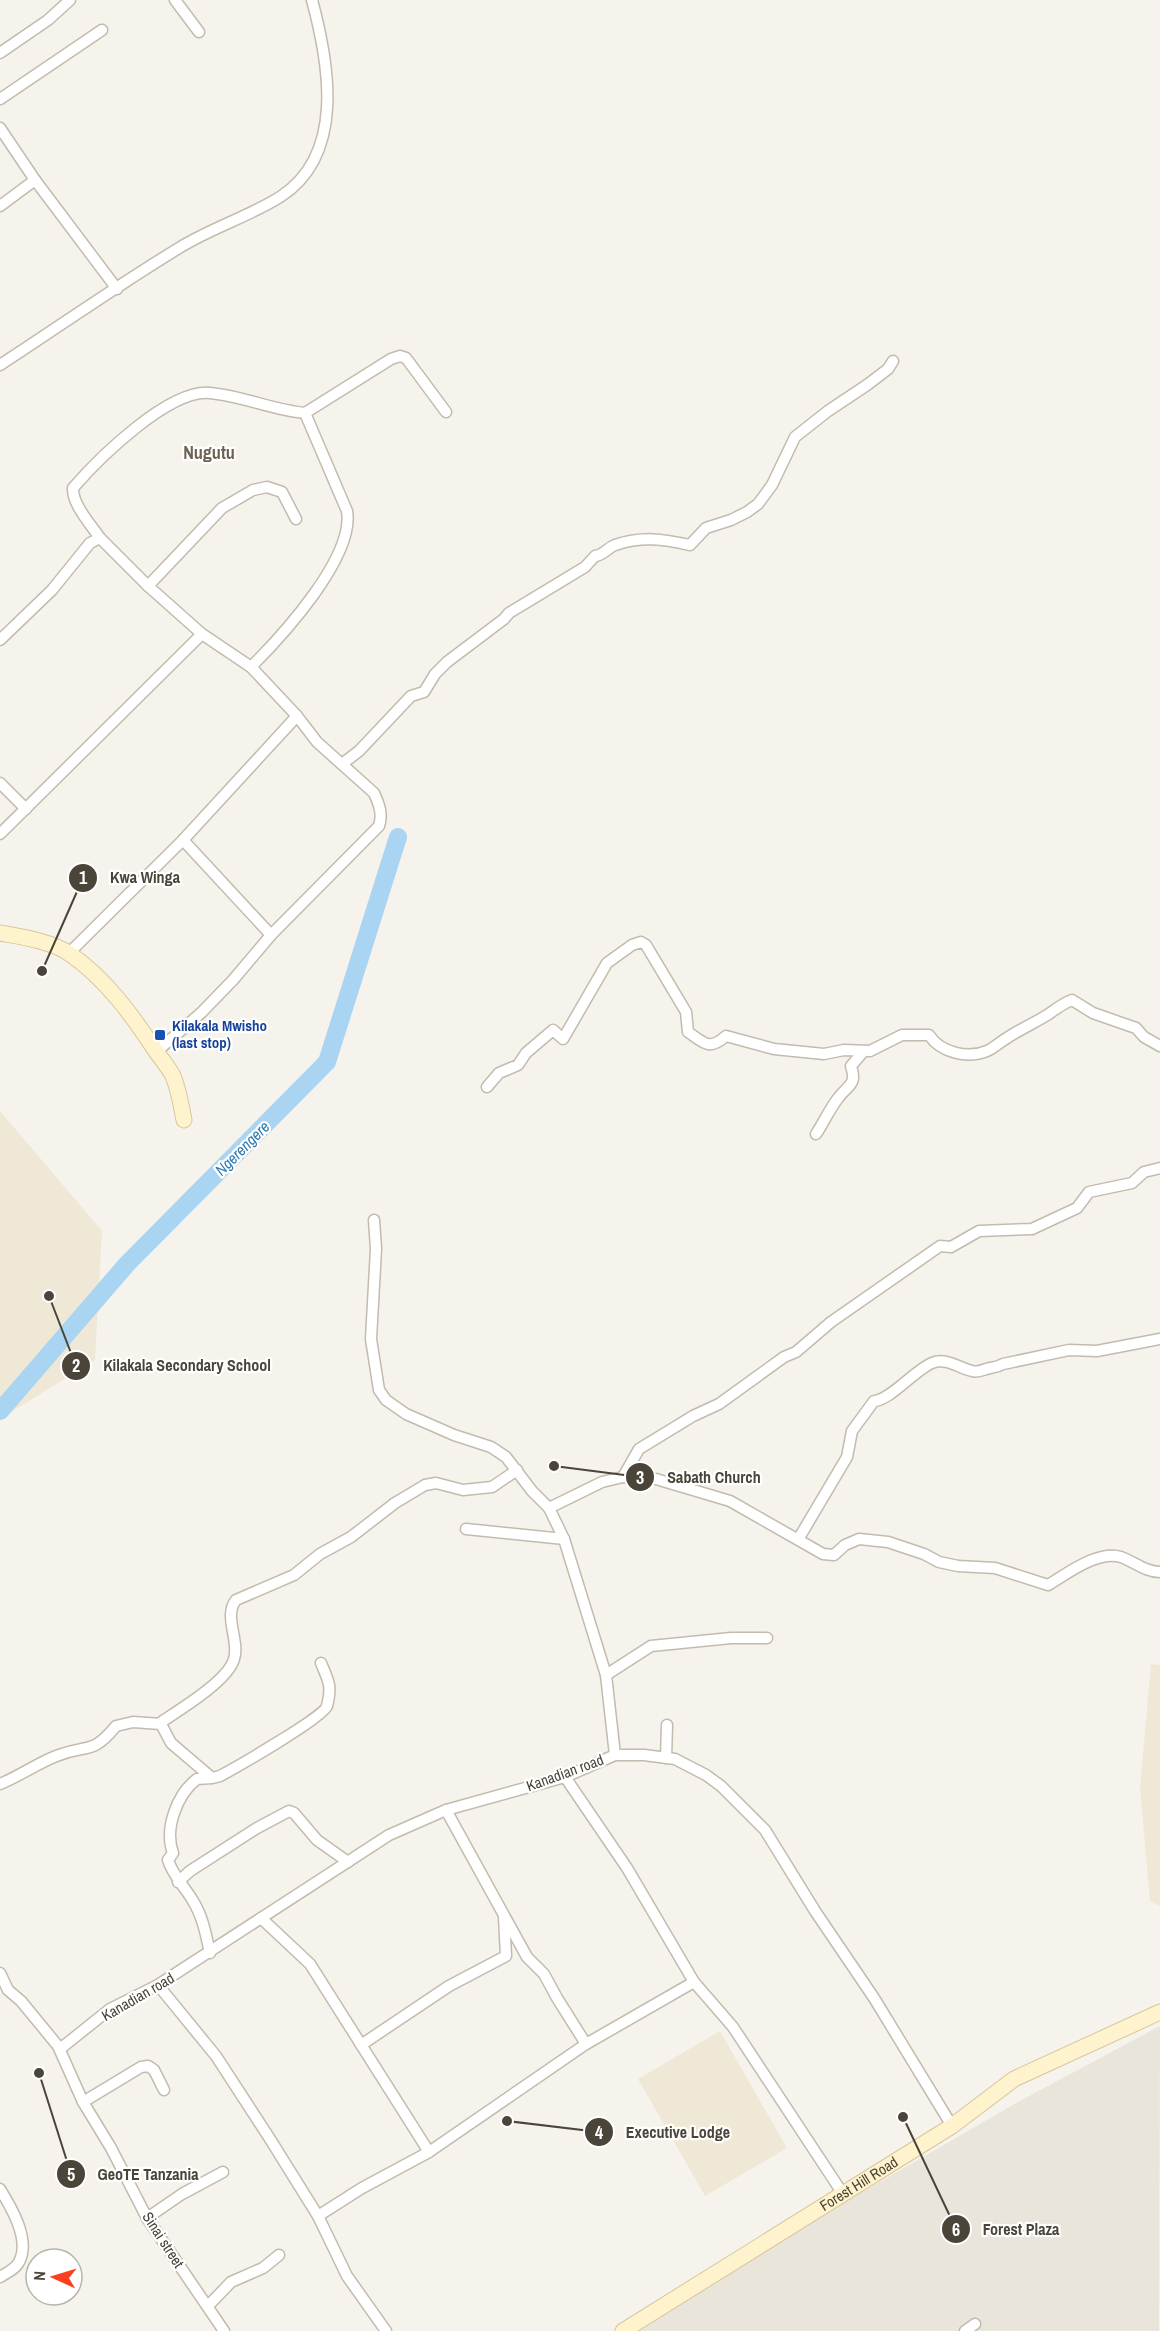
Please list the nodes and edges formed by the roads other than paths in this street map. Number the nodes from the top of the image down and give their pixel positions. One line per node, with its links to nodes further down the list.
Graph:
1 (70, 0): 6 (street)
2 (175, 0): 5 (street)
3 (312, 0): 11 (street)
4 (102, 30): 7 (street)
5 (199, 32)
6 (0, 53)
7 (0, 99)
8 (0, 128): 9 (street)
9 (35, 180): 10 (street); 11 (street)
10 (0, 207)
11 (117, 289): 13 (street)
12 (893, 361): 23 (street)
13 (0, 365)
14 (446, 412): 15 (street)
15 (305, 413): 17 (street); 21 (street)
16 (296, 519): 18 (street)
17 (100, 538): 18 (street); 20 (street)
18 (148, 586): 19 (street)
19 (202, 634): 21 (street); 25 (street)
20 (0, 640)
21 (251, 667): 22 (street)
22 (297, 716): 23 (street); 27 (street)
23 (342, 764): 29 (street)
24 (0, 783): 25 (street)
25 (26, 809): 26 (street)
26 (0, 834)
27 (183, 840): 29 (street); 30 (street)
28 (0, 933): 30 (street)
29 (271, 935): 32 (street)
30 (69, 953): 32 (street)
31 (1160, 1046): 33 (street)
32 (156, 1052): 35 (street)
33 (863, 1052): 34 (street); 36 (street)
34 (487, 1087)
35 (184, 1120)
36 (816, 1134)
37 (1160, 1168): 41 (street)
38 (374, 1220): 40 (street)
39 (1160, 1339): 44 (street)
40 (517, 1470): 42 (street); 50 (street)
41 (622, 1477): 42 (street); 44 (street)
42 (549, 1508): 45 (street)
43 (466, 1529): 45 (street)
44 (798, 1538): 46 (street)
45 (564, 1539): 49 (street)
46 (1160, 1572)
47 (767, 1638): 49 (street)
48 (321, 1663): 55 (street)
49 (606, 1675): 52 (street)
50 (160, 1723): 55 (street); 56 (street)
51 (667, 1725): 53 (street)
52 (615, 1755): 53 (street, Kanadian road); 54 (street, Kanadian road)
53 (666, 1758): 74 (street, Kanadian road)
54 (565, 1777): 57 (street, Kanadian road); 66 (street)
55 (212, 1778): 59 (street)
56 (0, 1785)
57 (446, 1809): 58 (street, Kanadian road); 60 (street)
58 (348, 1862): 59 (street); 61 (street, Kanadian road)
59 (178, 1882): 62 (street)
60 (504, 1913): 63 (street); 64 (street)
61 (261, 1918): 62 (street, Kanadian road); 70 (street)
62 (210, 1953): 67 (street, Kanadian road)
63 (506, 1956): 64 (street); 70 (street)
64 (527, 1957): 69 (street)
65 (0, 1973): 71 (street, Sinai street)
66 (694, 1982): 69 (street); 78 (street)
67 (159, 1985): 71 (street, Kanadian road); 79 (street)
68 (1160, 2012): 74 (street, Forest Hill Road)
69 (586, 2044): 75 (street)
70 (361, 2045): 75 (street)
71 (60, 2049): 73 (street, Sinai street)
72 (164, 2090): 73 (street)
73 (83, 2103): 80 (street, Sinai street)
74 (952, 2126): 78 (street, Forest Hill Road)
75 (429, 2152): 79 (street)
76 (223, 2172): 80 (street)
77 (0, 2189): 82 (street)
78 (843, 2194): 87 (street, Forest Hill Road)
79 (318, 2216): 86 (street)
80 (147, 2218): 83 (street, Sinai street)
81 (279, 2255): 83 (street)
82 (0, 2277)
83 (208, 2307): 85 (street, Sinai street)
84 (975, 2324): 88 (street)
85 (224, 2331)
86 (386, 2331)
87 (623, 2331)
88 (965, 2331)

